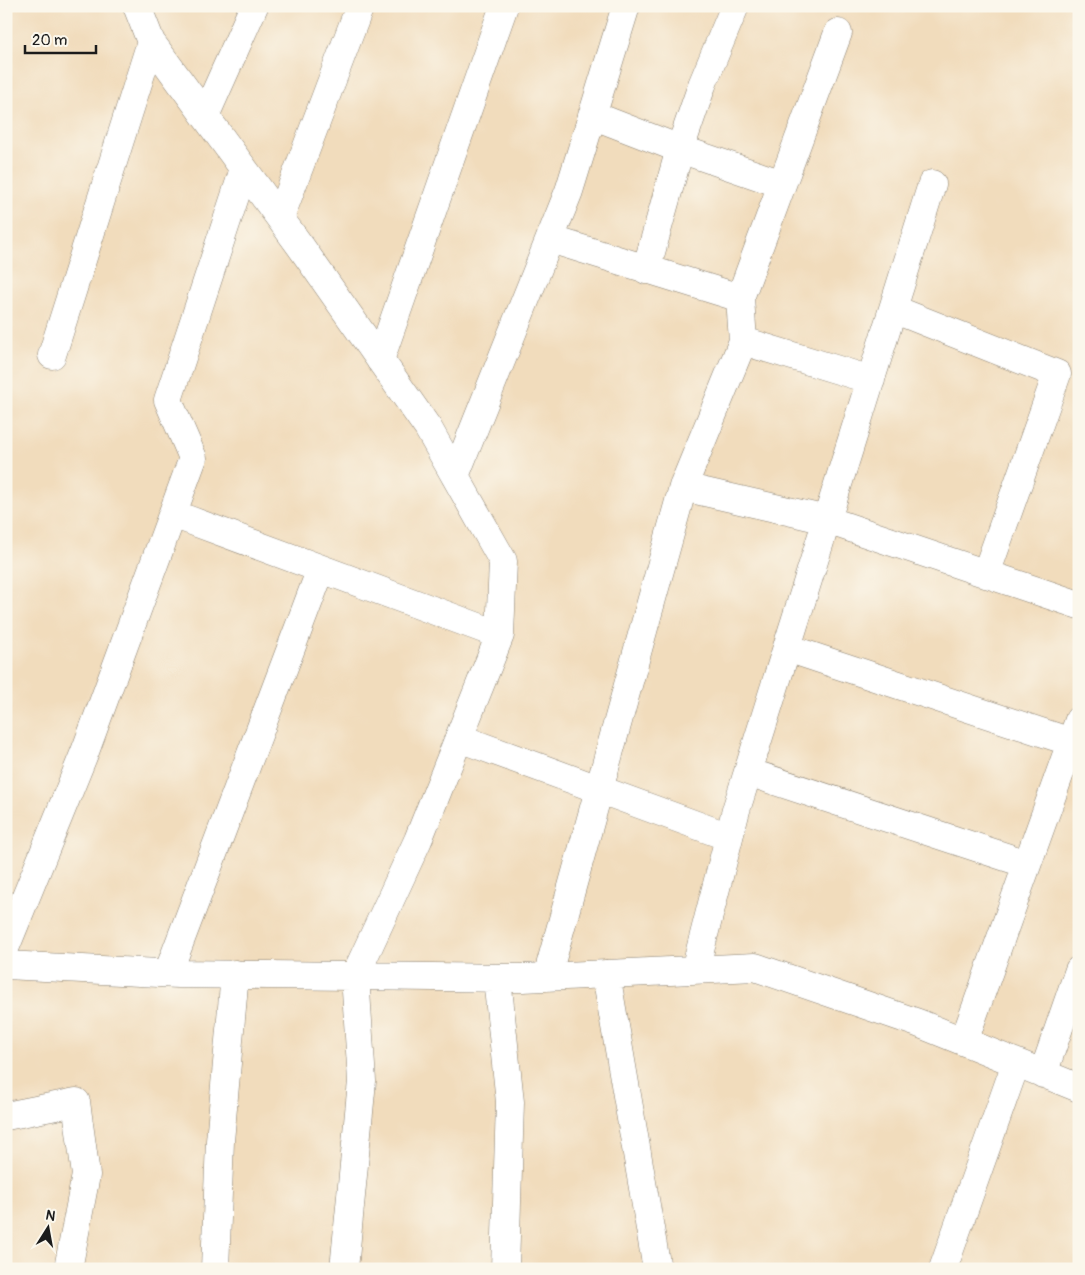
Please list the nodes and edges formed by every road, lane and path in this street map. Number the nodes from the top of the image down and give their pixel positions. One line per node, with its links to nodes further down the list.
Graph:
1 (138, 6): 8 (street)
2 (254, 6): 10 (street)
3 (360, 6): 15 (street)
4 (504, 6): 22 (street)
5 (626, 6): 9 (street)
6 (735, 6): 11 (street)
7 (838, 33): 13 (street)
8 (151, 42): 10 (street); 21 (street)
9 (592, 115): 11 (street); 16 (street)
10 (205, 116): 12 (street)
11 (680, 149): 13 (street); 17 (street)
12 (244, 170): 15 (street); 26 (street)
13 (782, 184): 18 (street)
14 (932, 184): 19 (street)
15 (280, 218): 22 (street)
16 (550, 239): 17 (street); 24 (street)
17 (646, 270): 18 (street)
18 (740, 298): 20 (street)
19 (893, 309): 23 (street); 29 (street)
20 (743, 341): 23 (street); 25 (street)
21 (52, 355)
22 (380, 360): 24 (street)
23 (871, 380): 27 (street)
24 (455, 476): 31 (street)
25 (682, 487): 27 (street); 36 (street)
26 (172, 514): 28 (street); 39 (street)
27 (827, 520): 29 (street); 32 (street)
28 (321, 569): 31 (street); 43 (street)
29 (986, 574): 30 (street)
30 (1079, 605)
31 (500, 636): 34 (street)
32 (787, 648): 33 (street); 35 (street)
33 (1075, 731): 38 (street)
34 (459, 738): 36 (street); 46 (street)
35 (748, 772): 37 (street); 38 (street)
36 (599, 789): 37 (street); 47 (street)
37 (729, 837): 41 (street)
38 (1027, 864): 49 (street)
39 (6, 946)
40 (6, 965): 43 (street)
41 (695, 970): 45 (street); 49 (street)
42 (1079, 970): 51 (street)
43 (168, 973): 44 (street)
44 (235, 974): 46 (street); 55 (street)
45 (606, 974): 47 (street); 58 (street)
46 (355, 976): 48 (street); 56 (street)
47 (547, 977): 48 (street)
48 (497, 978): 57 (street)
49 (964, 1042): 50 (street)
50 (1016, 1063): 51 (street); 59 (street)
51 (1043, 1074): 52 (street)
52 (1079, 1088)
53 (6, 1116): 54 (street)
54 (68, 1269)
55 (215, 1269)
56 (344, 1269)
57 (505, 1269)
58 (657, 1269)
59 (943, 1269)

